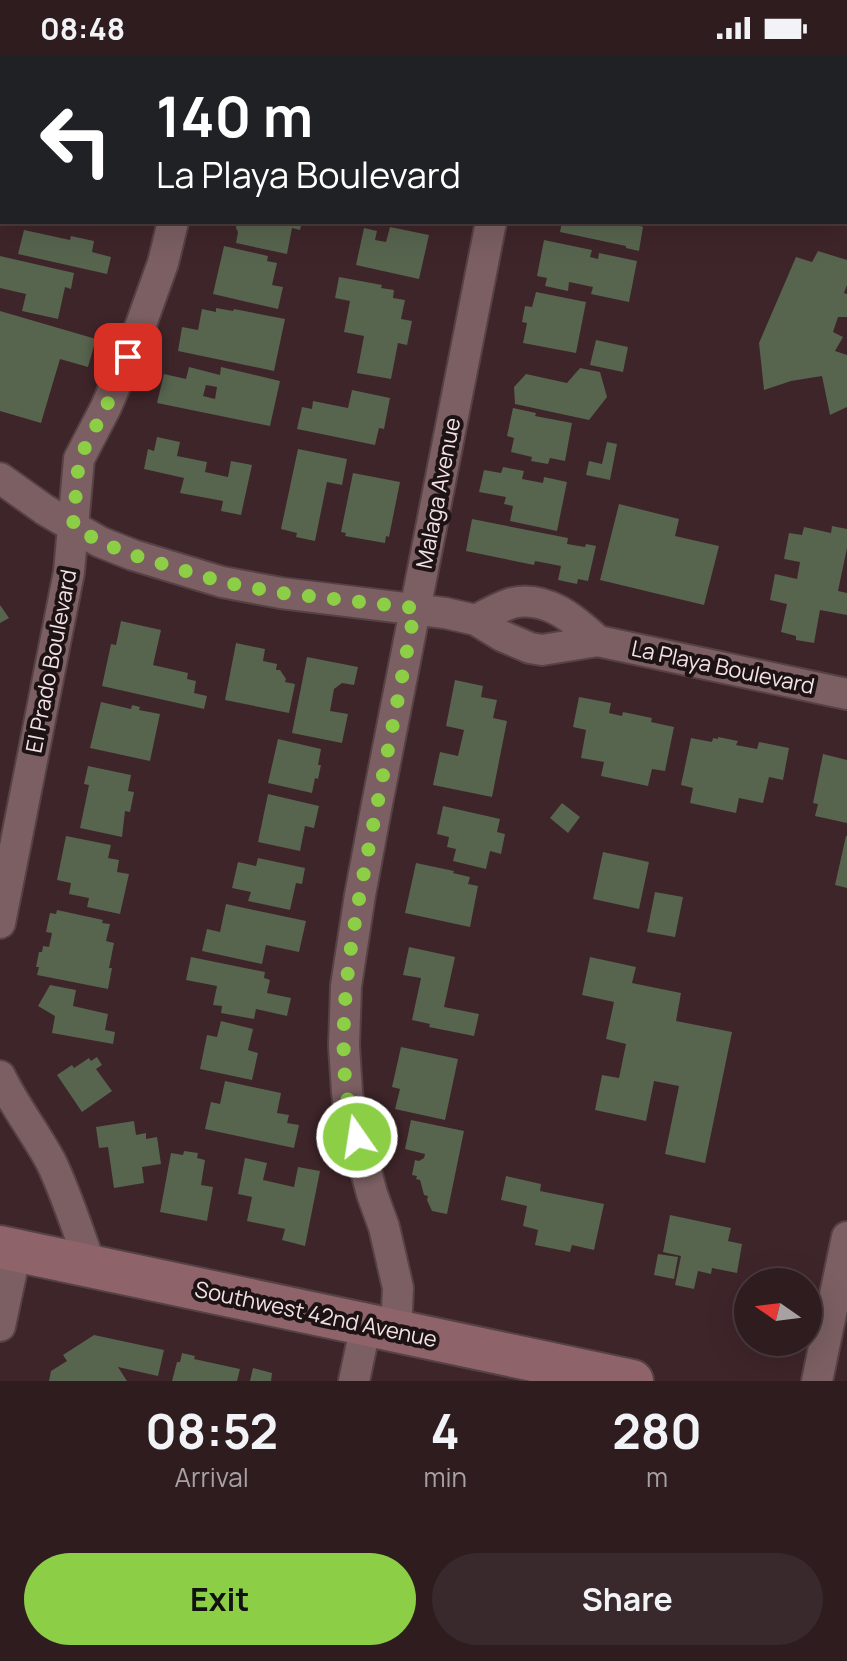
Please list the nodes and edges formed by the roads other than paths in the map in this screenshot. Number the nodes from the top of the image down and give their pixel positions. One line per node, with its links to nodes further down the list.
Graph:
1 (173, 224): 4 (street, El Prado Boulevard)
2 (491, 224): 5 (street, Malaga Avenue)
3 (0, 478): 4 (street, La Playa Boulevard)
4 (73, 526): 5 (street, La Playa Boulevard); 9 (street, El Prado Boulevard)
5 (415, 608): 6 (street, La Playa Boulevard); 15 (street, Malaga Avenue)
6 (476, 620): 7 (street, La Playa Boulevard); 7 (street, La Playa Boulevard)
7 (598, 641): 8 (street, La Playa Boulevard)
8 (847, 694)
9 (0, 923)
10 (0, 1076): 13 (street)
11 (847, 1237): 18 (street)
12 (8, 1249): 13 (main road, Southwest 42nd Avenue); 14 (street)
13 (91, 1266): 15 (main road, Southwest 42nd Avenue)
14 (0, 1326)
15 (381, 1327): 16 (street, Malaga Avenue); 17 (main road, Southwest 42nd Avenue)
16 (354, 1381)
17 (632, 1381)
18 (817, 1381)

